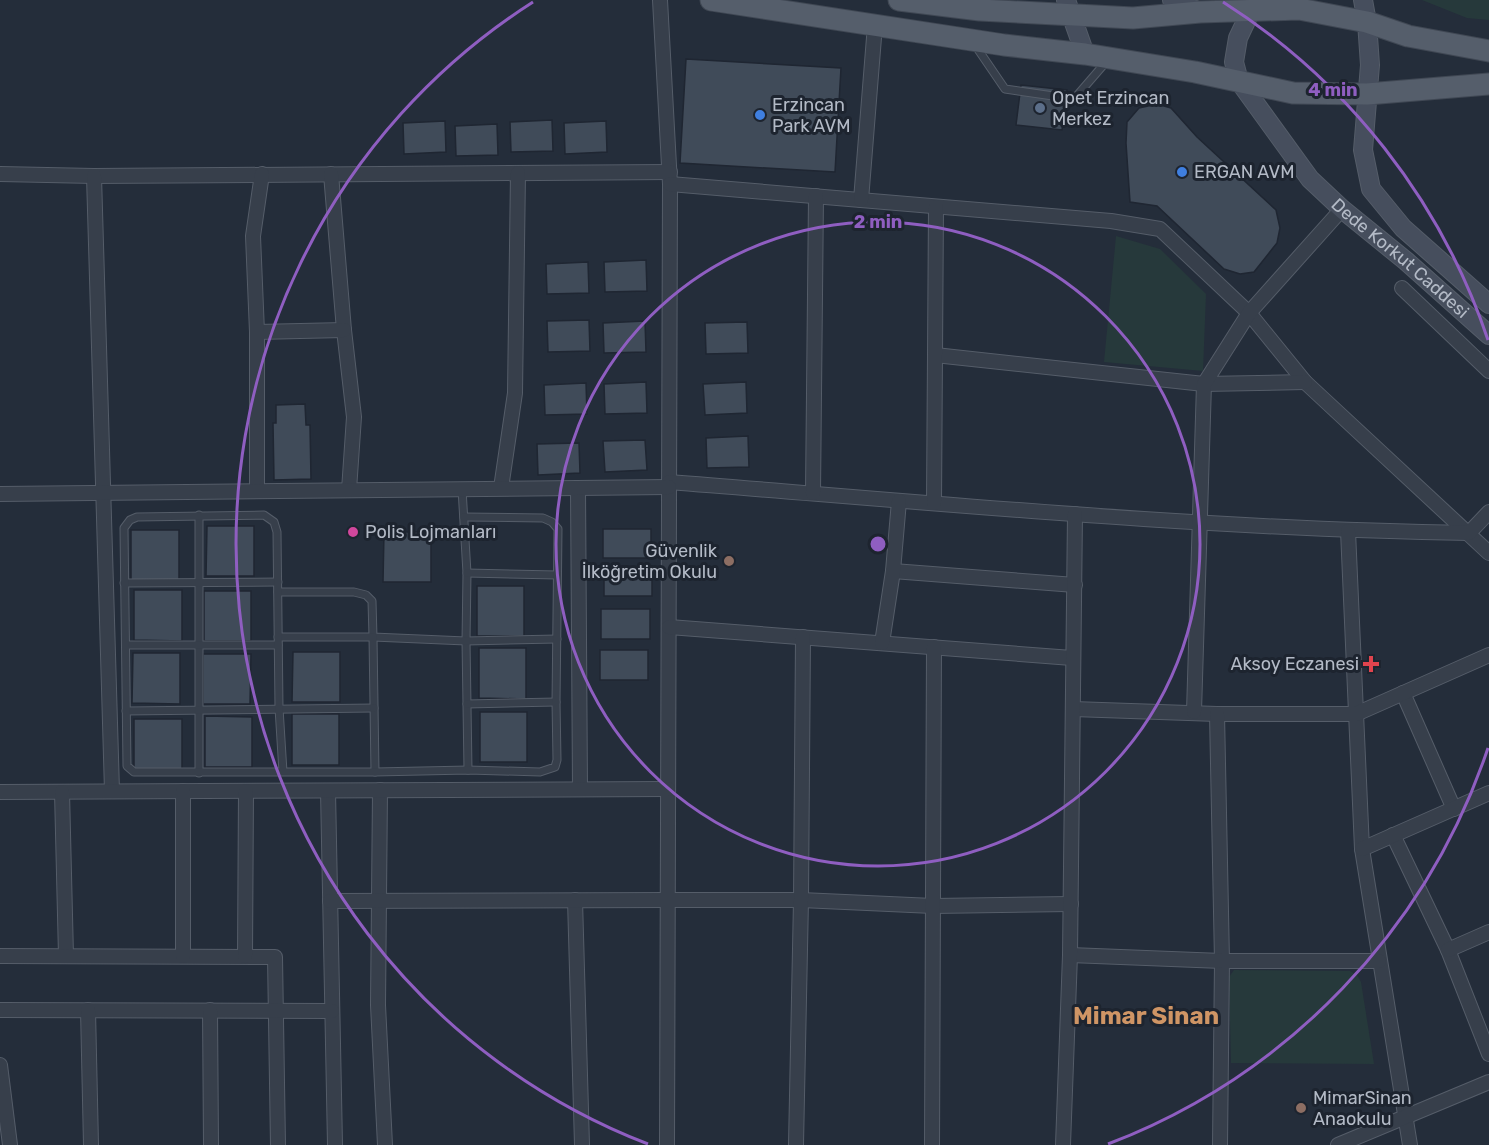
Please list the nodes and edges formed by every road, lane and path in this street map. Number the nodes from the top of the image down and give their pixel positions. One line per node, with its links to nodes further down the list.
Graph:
1 (660, 0): 23 (street)
2 (711, 0): 10 (main road)
3 (898, 0): 7 (main road)
4 (1172, 0): 8 (main road)
5 (1364, 0): 9 (main road, Dede Korkut Caddesi)
6 (1253, 5): 8 (main road); 9 (main road); 15 (main road)
7 (1068, 8): 8 (main road); 13 (main road)
8 (1200, 12)
9 (1367, 22): 12 (main road); 17 (main road, Dede Korkut Caddesi)
10 (875, 25): 11 (main road); 25 (street)
11 (972, 40): 13 (main road); 14 (lane)
12 (1489, 51)
13 (1084, 54): 14 (main road)
14 (1108, 58): 15 (main road)
15 (1239, 81): 17 (main road); 27 (main road, Dede Korkut Caddesi)
16 (1489, 84): 17 (main road)
17 (1367, 94): 29 (main road, Dede Korkut Caddesi)
18 (518, 173): 21 (street); 23 (street); 39 (street)
19 (0, 174): 22 (street)
20 (262, 174): 21 (street); 22 (street); 32 (street)
21 (331, 174): 31 (street)
22 (94, 176): 44 (street)
23 (670, 178): 24 (street); 38 (street)
24 (816, 196): 25 (street); 45 (street)
25 (861, 200): 26 (street)
26 (936, 207): 30 (street); 34 (street)
27 (1342, 209): 30 (street); 33 (main road, Dede Korkut Caddesi)
28 (1402, 288): 35 (street)
29 (1489, 304)
30 (1249, 313): 36 (street); 37 (street)
31 (344, 330): 32 (street); 42 (street)
32 (257, 332): 43 (street)
33 (1489, 336)
34 (935, 355): 37 (street); 48 (street)
35 (1489, 371)
36 (1305, 382): 37 (street); 55 (street)
37 (1204, 384): 53 (street)
38 (669, 484): 40 (street); 45 (street); 65 (street)
39 (501, 488): 40 (street); 41 (street)
40 (578, 488): 92 (street)
41 (462, 489): 42 (street); 52 (lane)
42 (349, 490): 43 (street)
43 (257, 491): 44 (street)
44 (102, 493): 46 (street); 96 (street)
45 (813, 493): 47 (street)
46 (0, 494)
47 (899, 501): 48 (street); 57 (street)
48 (934, 502): 50 (street)
49 (1489, 512): 55 (street)
50 (1075, 514): 53 (street); 63 (street)
51 (198, 515): 60 (lane); 61 (lane); 62 (lane)
52 (464, 517): 58 (lane); 59 (lane)
53 (1201, 524): 54 (street); 85 (street)
54 (1348, 531): 55 (street); 87 (street)
55 (1469, 533): 56 (street)
56 (1489, 554)
57 (893, 571): 63 (street); 71 (street)
58 (466, 573): 59 (lane); 70 (lane)
59 (557, 575): 68 (lane)
60 (198, 582): 61 (lane); 62 (lane); 73 (lane)
61 (278, 582): 64 (lane)
62 (124, 583): 72 (lane)
63 (1075, 585): 76 (street)
64 (278, 592): 66 (lane); 69 (lane)
65 (669, 627): 67 (street); 93 (street)
66 (373, 637): 69 (lane); 70 (lane); 81 (lane)
67 (803, 637): 71 (street); 107 (street)
68 (557, 639): 70 (lane); 78 (lane)
69 (278, 641): 73 (lane); 80 (lane)
70 (466, 641): 79 (lane)
71 (882, 643): 74 (street)
72 (126, 645): 73 (lane); 84 (lane)
73 (198, 645): 83 (lane)
74 (934, 646): 76 (street); 111 (street)
75 (1489, 655): 77 (street)
76 (1072, 658): 82 (street)
77 (1402, 693): 87 (street); 102 (street)
78 (556, 702): 79 (lane); 88 (lane)
79 (467, 704): 88 (lane)
80 (279, 708): 81 (lane); 83 (lane); 89 (lane)
81 (374, 708): 90 (lane)
82 (1073, 709): 85 (street); 110 (street)
83 (198, 710): 84 (lane); 91 (lane)
84 (126, 711): 91 (lane)
85 (1194, 712): 86 (street)
86 (1217, 714): 87 (street); 119 (street)
87 (1356, 714): 104 (street)
88 (468, 770): 90 (lane)
89 (283, 772): 90 (lane); 91 (lane)
90 (375, 772)
91 (199, 773)
92 (580, 789): 93 (street); 95 (street)
93 (668, 789): 106 (street)
94 (328, 790): 95 (street); 98 (street); 108 (street)
95 (380, 790): 109 (street)
96 (112, 791): 97 (street); 100 (street)
97 (183, 791): 98 (street); 117 (street)
98 (246, 791): 118 (street)
99 (0, 792): 100 (street)
100 (62, 792): 116 (street)
101 (1489, 794): 102 (street)
102 (1454, 809): 103 (street)
103 (1393, 835): 104 (street); 113 (street)
104 (1362, 849): 120 (street)
105 (575, 900): 106 (street); 109 (street); 136 (street)
106 (668, 900): 107 (street); 137 (street)
107 (801, 900): 111 (street); 138 (street)
108 (330, 901): 109 (street); 125 (street)
109 (380, 901): 135 (street)
110 (1071, 904): 111 (street); 114 (street)
111 (933, 906): 139 (street)
112 (1489, 932): 113 (street)
113 (1448, 950): 126 (street)
114 (1070, 955): 119 (street); 140 (street)
115 (0, 956): 116 (street)
116 (66, 956): 117 (street)
117 (183, 956): 118 (street)
118 (245, 956): 124 (street)
119 (1222, 961): 120 (street); 141 (street)
120 (1379, 961): 129 (street)
121 (0, 1010): 122 (street)
122 (88, 1010): 123 (street); 131 (street)
123 (210, 1010): 124 (street); 132 (street)
124 (276, 1010): 125 (street); 133 (street)
125 (332, 1011): 134 (street)
126 (1489, 1054)
127 (0, 1065): 130 (street)
128 (1489, 1082): 129 (street)
129 (1405, 1119): 142 (street); 143 (street)
130 (10, 1145)
131 (91, 1145)
132 (211, 1145)
133 (278, 1145)
134 (334, 1145)
135 (386, 1145)
136 (582, 1145)
137 (667, 1145)
138 (796, 1145)
139 (932, 1145)
140 (1063, 1145)
141 (1220, 1145)
142 (1338, 1145)
143 (1410, 1145)

